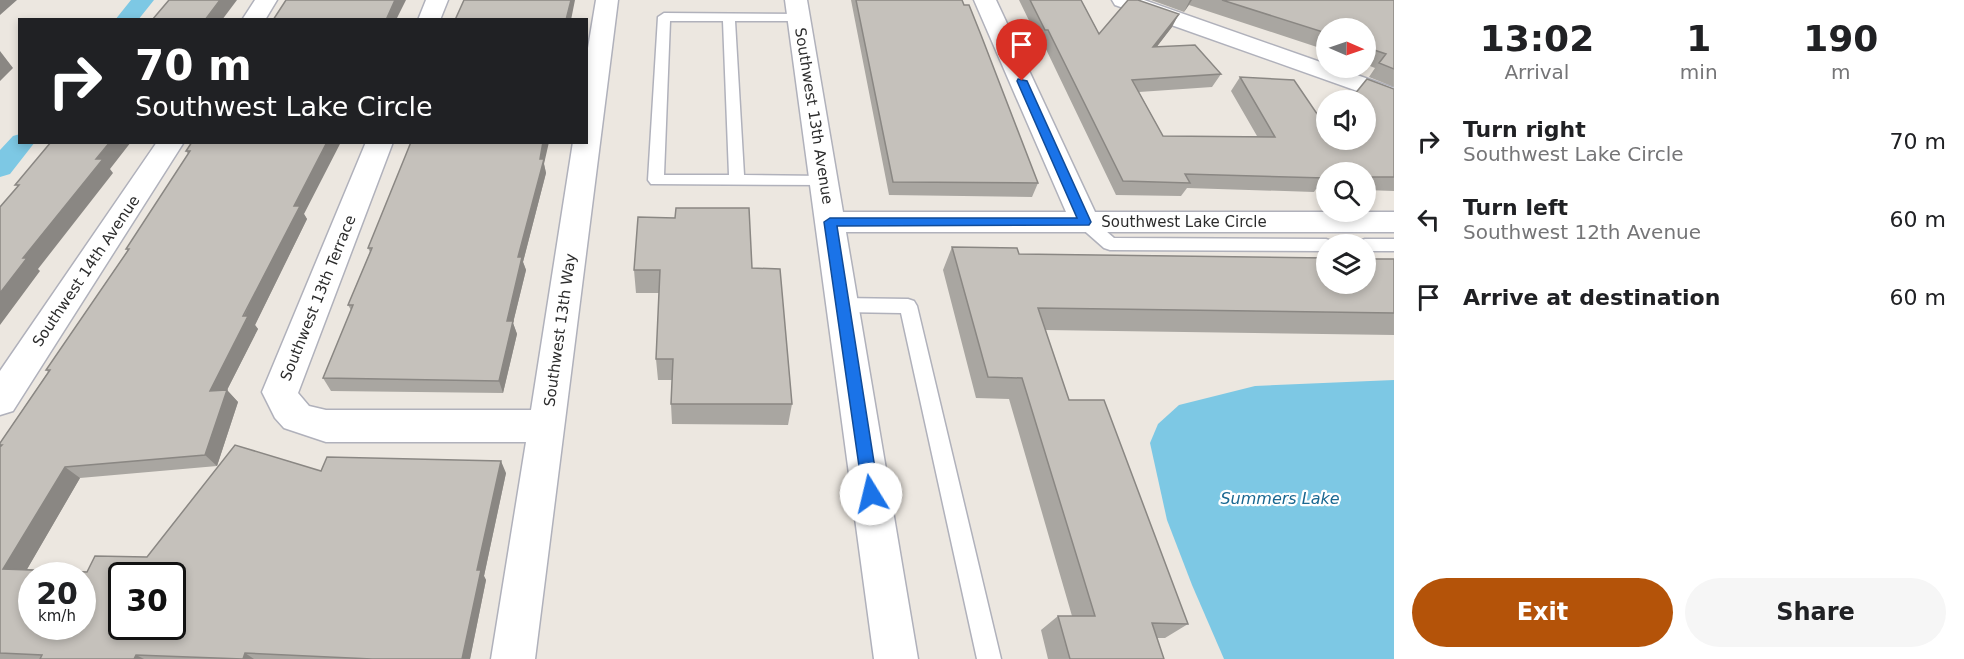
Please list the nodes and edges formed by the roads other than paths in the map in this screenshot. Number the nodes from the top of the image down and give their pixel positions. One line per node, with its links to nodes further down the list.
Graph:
1 (266, 0): 8 (street)
2 (437, 0): 9 (street)
3 (607, 0): 11 (street, Southwest 13th Way)
4 (986, 0): 18 (street)
5 (1123, 0): 10 (street)
6 (797, 9): 7 (lane); 16 (street, Southwest 13th Avenue)
7 (729, 17): 15 (lane); 15 (lane)
8 (254, 18)
9 (430, 18)
10 (1394, 96)
11 (588, 133)
12 (170, 144): 24 (street, Southwest 14th Avenue)
13 (379, 144): 25 (street, Southwest 13th Terrace)
14 (586, 144): 25 (street, Southwest 13th Way)
15 (737, 180): 16 (lane)
16 (823, 182): 17 (street, Southwest 13th Avenue)
17 (830, 222): 18 (street, Southwest Lake Circle); 23 (street, Southwest 13th Avenue)
18 (1085, 222): 19 (street, Southwest Lake Circle); 20 (lane)
19 (1394, 222)
20 (1316, 245)
21 (1376, 245): 22 (lane)
22 (1394, 245)
23 (842, 305): 27 (street, Southwest 13th Avenue); 28 (lane)
24 (0, 400)
25 (546, 426): 26 (street, Southwest 13th Way)
26 (513, 659)
27 (896, 659)
28 (989, 659)

